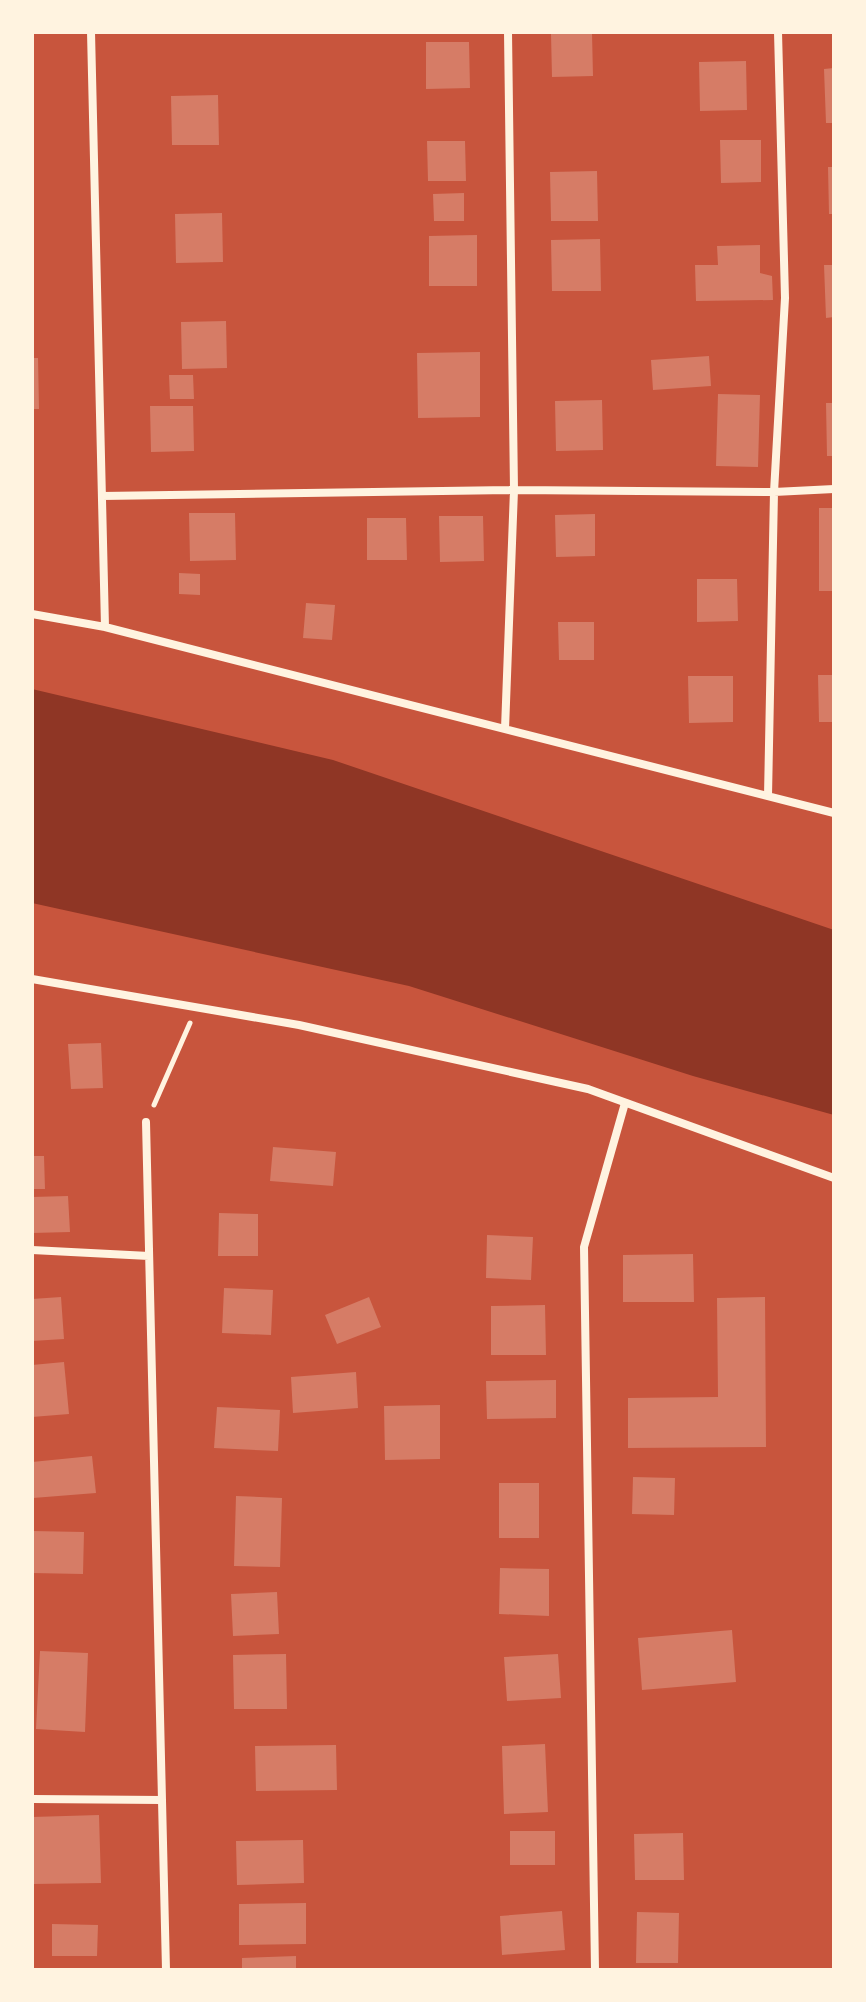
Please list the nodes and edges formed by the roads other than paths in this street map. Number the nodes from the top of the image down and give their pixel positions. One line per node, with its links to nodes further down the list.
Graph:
1 (91, 32): 7 (street)
2 (508, 32): 5 (street)
3 (778, 32): 6 (street)
4 (834, 489): 6 (street)
5 (514, 490): 6 (street); 7 (street); 10 (street)
6 (774, 492): 11 (street)
7 (102, 496): 9 (street)
8 (32, 614): 9 (street)
9 (105, 627): 10 (street)
10 (505, 729): 11 (street)
11 (768, 796): 12 (street)
12 (834, 813)
13 (32, 979): 14 (street)
14 (625, 1103): 16 (street); 22 (street)
15 (146, 1122): 18 (street)
16 (834, 1178)
17 (32, 1250): 18 (street)
18 (149, 1256): 20 (street)
19 (32, 1799): 20 (street)
20 (162, 1800): 21 (street)
21 (166, 1970)
22 (595, 1970)

